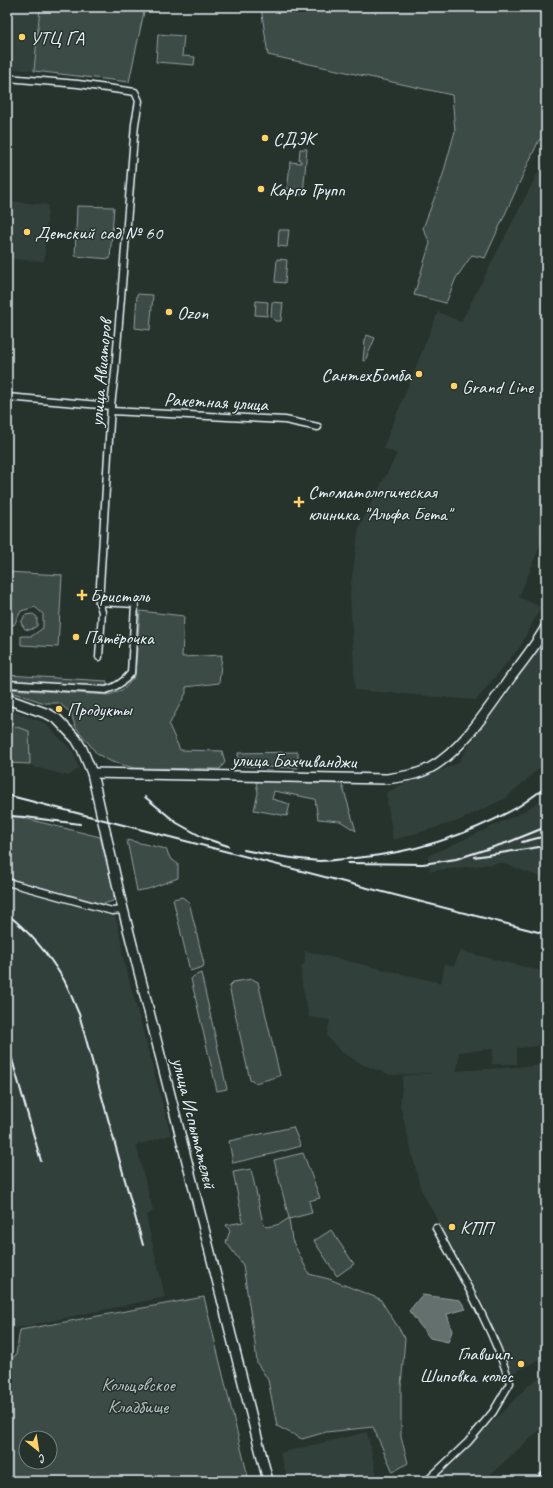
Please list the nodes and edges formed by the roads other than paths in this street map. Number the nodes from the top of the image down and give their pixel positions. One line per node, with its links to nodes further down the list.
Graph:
1 (7, 78): 3 (street, улица Авиаторов)
2 (7, 397): 3 (street, Ракетная улица)
3 (111, 408): 4 (street, Ракетная улица); 5 (street, улица Авиаторов)
4 (318, 427)
5 (99, 602): 7 (street, улица Авиаторов); 8 (street)
6 (546, 627): 10 (main road, улица Бахчиванджи)
7 (99, 657)
8 (7, 684)
9 (7, 700): 10 (main road)
10 (92, 773): 12 (main road, улица Испытателей)
11 (7, 882): 12 (street)
12 (123, 910): 14 (main road, улица Испытателей)
13 (436, 1228): 15 (street)
14 (268, 1481)
15 (427, 1481)

